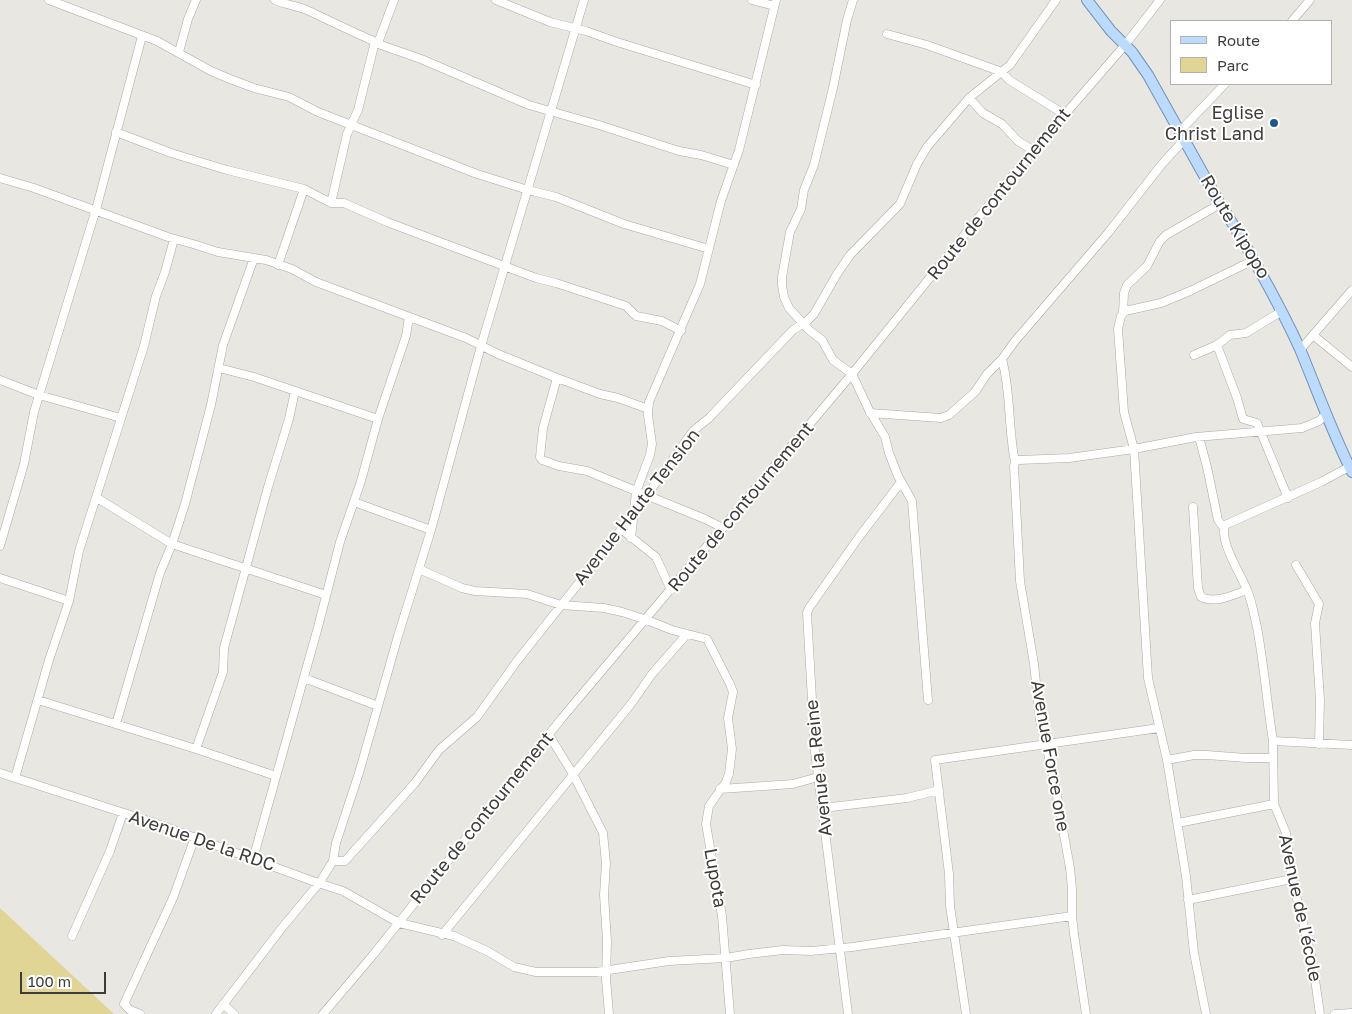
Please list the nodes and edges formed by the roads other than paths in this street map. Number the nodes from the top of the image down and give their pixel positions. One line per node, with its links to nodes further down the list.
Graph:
1 (48, 0): 17 (street)
2 (196, 0): 20 (street)
3 (275, 0): 18 (street)
4 (394, 0): 18 (street)
5 (496, 0): 15 (street)
6 (584, 0): 15 (street)
7 (752, 0): 13 (street)
8 (853, 0): 48 (street)
9 (1055, 0): 21 (street, Avenue Haute Tension)
10 (1087, 0): 19 (main road, Route Kipopo)
11 (1160, 0): 19 (street, Route de contournement)
12 (1310, 0): 14 (street)
13 (775, 3): 22 (street)
14 (1293, 20)
15 (576, 29): 22 (street); 25 (street)
16 (887, 34): 21 (street)
17 (142, 36): 20 (street); 28 (street)
18 (376, 43): 25 (street); 27 (street)
19 (1125, 44): 26 (street, Route de contournement); 29 (main road, Route Kipopo)
20 (179, 52): 27 (street)
21 (1002, 72): 24 (street, Avenue Haute Tension); 26 (street)
22 (756, 85): 31 (street)
23 (1224, 85): 29 (street)
24 (969, 98): 30 (street); 48 (street, Avenue Haute Tension)
25 (551, 112): 31 (street); 34 (street)
26 (1064, 114): 30 (street, Route de contournement)
27 (351, 125): 34 (street); 35 (street)
28 (116, 132): 33 (street); 37 (street)
29 (1181, 136): 36 (main road, Route Kipopo); 55 (street)
30 (1034, 151): 58 (street, Route de contournement)
31 (734, 166): 39 (street)
32 (0, 178): 37 (street)
33 (304, 189): 35 (street); 42 (street)
34 (528, 190): 39 (street); 43 (street)
35 (331, 203): 43 (street)
36 (1220, 204): 41 (main road, Route Kipopo); 46 (street)
37 (95, 212): 38 (street); 62 (street)
38 (174, 239): 40 (street); 66 (street)
39 (709, 249): 49 (street)
40 (254, 258): 42 (street); 57 (street)
41 (1254, 260): 45 (main road, Route Kipopo); 46 (street)
42 (278, 265): 47 (street)
43 (506, 267): 49 (street); 52 (street)
44 (1352, 290): 50 (street)
45 (1282, 311): 51 (street); 53 (main road, Route Kipopo)
46 (1123, 313): 70 (street)
47 (409, 317): 52 (street); 67 (street)
48 (803, 324): 58 (street); 75 (street, Avenue Haute Tension)
49 (681, 331): 63 (street)
50 (1314, 335): 53 (street); 56 (street)
51 (1217, 345): 54 (street); 68 (street)
52 (481, 346): 59 (street); 84 (street)
53 (1300, 350): 65 (main road, Route Kipopo)
54 (1194, 355)
55 (1002, 359): 64 (street); 71 (street, Avenue Force one)
56 (1352, 367)
57 (219, 368): 61 (street); 86 (street)
58 (852, 374): 64 (street); 81 (street, Route de contournement)
59 (557, 378): 63 (street); 74 (street)
60 (0, 380): 62 (street)
61 (295, 391): 67 (street); 89 (street)
62 (39, 394): 66 (street); 87 (street)
63 (648, 408): 74 (street)
64 (870, 413): 73 (street)
65 (1326, 414): 68 (street); 72 (main road, Route Kipopo)
66 (120, 418): 76 (street)
67 (378, 419): 78 (street)
68 (1260, 430): 69 (street); 77 (street)
69 (1199, 437): 70 (street); 82 (street)
70 (1134, 449): 71 (street); 104 (street)
71 (1015, 462): 107 (street, Avenue Force one)
72 (1351, 470): 77 (street)
73 (901, 482): 101 (street); 116 (street, Avenue la Reine)
74 (636, 492): 75 (street); 80 (street)
75 (646, 496): 80 (street, Avenue Haute Tension); 81 (street)
76 (97, 498): 86 (street); 95 (street)
77 (1288, 498): 82 (street)
78 (354, 502): 84 (street); 94 (street)
79 (1194, 507): 93 (street)
80 (635, 512): 83 (street, Avenue Haute Tension); 85 (street)
81 (723, 528): 92 (street, Route de contournement)
82 (1224, 528): 93 (street)
83 (621, 529): 85 (street); 96 (street, Avenue Haute Tension)
84 (432, 530): 90 (street)
85 (632, 538): 92 (street)
86 (172, 544): 89 (street); 103 (street)
87 (0, 546)
88 (1296, 565): 108 (street)
89 (246, 569): 94 (street); 110 (street)
90 (419, 569): 96 (street, Lupota); 102 (street)
91 (0, 578): 95 (street)
92 (671, 590): 97 (street, Route de contournement)
93 (1247, 590): 106 (street)
94 (326, 596): 99 (street)
95 (69, 601): 100 (street)
96 (561, 605): 97 (street, Lupota); 126 (street, Avenue Haute Tension)
97 (647, 620): 98 (street, Lupota); 105 (street, Route de contournement)
98 (687, 634): 114 (street); 118 (street, Lupota)
99 (304, 678): 102 (street); 115 (street)
100 (38, 700): 103 (street); 117 (street)
101 (928, 700)
102 (378, 706): 126 (street)
103 (116, 724): 110 (street)
104 (1159, 728): 107 (street); 112 (street)
105 (549, 735): 114 (street); 131 (street, Route de contournement)
106 (1273, 741): 108 (street); 111 (street)
107 (1046, 744): 119 (street); 130 (street, Avenue Force one)
108 (1319, 744): 109 (street)
109 (1352, 745)
110 (196, 749): 115 (street)
111 (1272, 758): 112 (street); 120 (street)
112 (1167, 760): 123 (street)
113 (0, 773): 117 (street, Avenue De la RDC)
114 (573, 774): 133 (street); 137 (street)
115 (276, 776): 125 (street)
116 (818, 777): 118 (street); 121 (street, Avenue la Reine)
117 (15, 778): 122 (street, Avenue De la RDC)
118 (720, 789): 136 (street, Lupota)
119 (939, 790): 121 (street); 132 (street)
120 (1274, 804): 123 (street); 127 (street, Avenue de l'école)
121 (823, 808): 135 (street, Avenue la Reine)
122 (123, 813): 124 (street, Avenue De la RDC); 134 (street)
123 (1178, 823): 129 (street)
124 (195, 837): 125 (street, Avenue De la RDC); 140 (street)
125 (253, 859): 128 (street, Avenue De la RDC)
126 (333, 861): 128 (street)
127 (1292, 879): 129 (street); 150 (street, Avenue de l'école)
128 (318, 883): 131 (street, Avenue De la RDC); 138 (street)
129 (1188, 900): 149 (street)
130 (1072, 916): 132 (street, Avenue De la RDC); 148 (street, Avenue Force one)
131 (399, 923): 133 (street, Avenue De la RDC); 143 (street, Route de contournement)
132 (954, 934): 135 (street, Avenue De la RDC); 147 (street)
133 (442, 935): 137 (street, Avenue De la RDC)
134 (72, 936)
135 (840, 947): 136 (street, Avenue De la RDC); 146 (street, Avenue la Reine)
136 (726, 958): 137 (street, Avenue De la RDC); 145 (street, Lupota)
137 (606, 971): 144 (street)
138 (223, 1004): 141 (street); 142 (street)
139 (1352, 1013): 151 (street)
140 (140, 1014)
141 (216, 1014)
142 (234, 1014)
143 (323, 1014)
144 (609, 1014)
145 (730, 1014)
146 (848, 1014)
147 (966, 1014)
148 (1086, 1014)
149 (1206, 1014)
150 (1320, 1014)
151 (1335, 1014)

